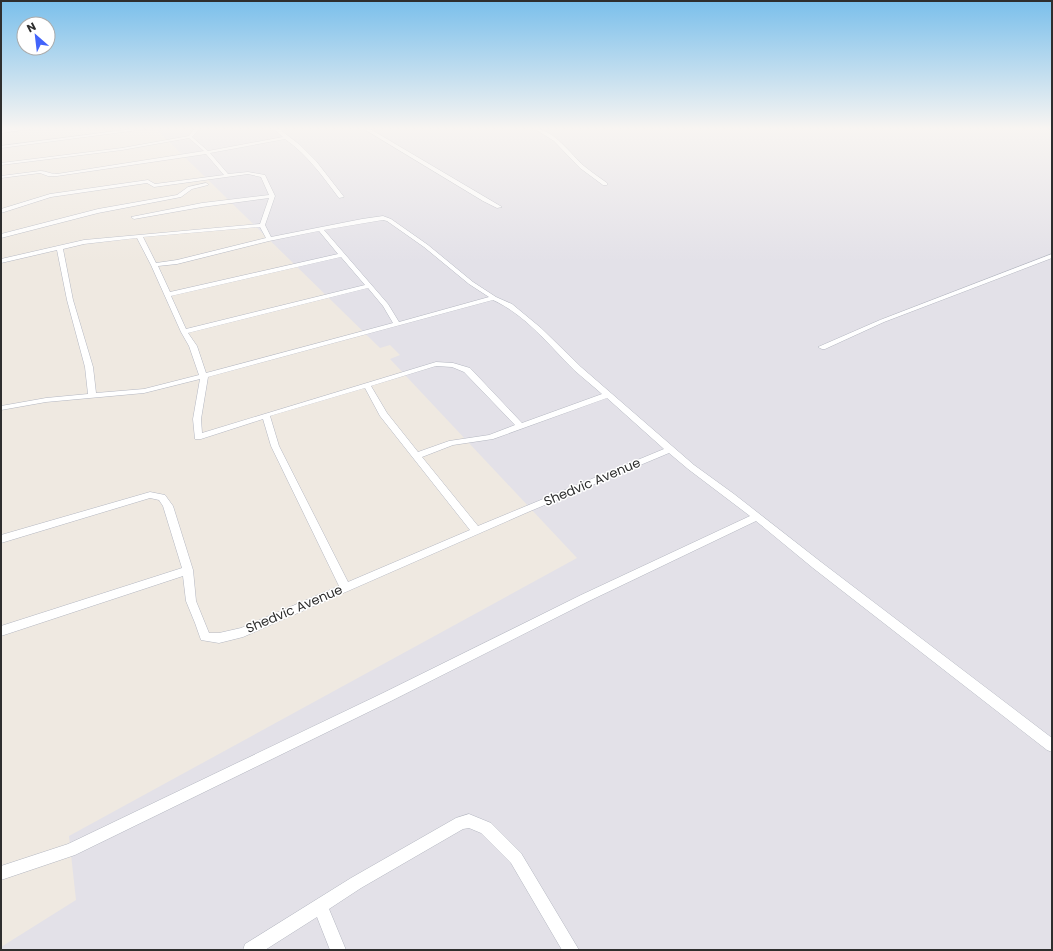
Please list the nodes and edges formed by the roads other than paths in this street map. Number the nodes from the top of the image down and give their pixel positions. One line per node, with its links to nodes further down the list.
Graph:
1 (29, 173): 11 (street)
2 (45, 173): 3 (street)
3 (68, 173)
4 (225, 173): 10 (street)
5 (245, 173): 10 (street)
6 (250, 173): 14 (street)
7 (323, 173): 15 (street)
8 (442, 173): 16 (street)
9 (590, 173): 13 (street)
10 (227, 176): 12 (street)
11 (1, 177)
12 (218, 177): 17 (street); 21 (street)
13 (604, 184)
14 (272, 196): 18 (street); 19 (street)
15 (341, 197)
16 (499, 208)
17 (1, 210)
18 (134, 217)
19 (262, 225): 22 (street); 23 (street)
20 (320, 229): 23 (street); 25 (street); 31 (street)
21 (1, 236)
22 (139, 236): 24 (street); 28 (street)
23 (270, 239): 28 (street)
24 (60, 248): 27 (street); 38 (street)
25 (341, 255): 29 (street); 30 (street)
26 (1052, 256): 34 (street)
27 (1, 261)
28 (154, 265): 30 (street)
29 (370, 286): 32 (street); 33 (street)
30 (167, 295): 33 (street)
31 (494, 298): 32 (street); 37 (street)
32 (397, 325): 35 (street)
33 (184, 332): 35 (street)
34 (822, 347)
35 (204, 376): 38 (street); 40 (street)
36 (367, 385): 40 (street); 41 (street); 43 (street)
37 (607, 395): 41 (street); 42 (street)
38 (92, 396): 39 (street)
39 (1, 408)
40 (266, 414): 48 (street)
41 (521, 426): 43 (street)
42 (671, 449): 44 (street); 45 (street, Shedvic Avenue)
43 (416, 456): 45 (street)
44 (757, 517): 50 (street); 51 (street)
45 (476, 531): 48 (street, Shedvic Avenue)
46 (1, 539): 47 (street, Shedvic Avenue)
47 (188, 570): 48 (street, Shedvic Avenue); 49 (street)
48 (345, 587)
49 (1, 631)
50 (1052, 746)
51 (1, 873)
52 (320, 906): 53 (street); 54 (street); 55 (street)
53 (251, 950)
54 (338, 950)
55 (571, 950)

